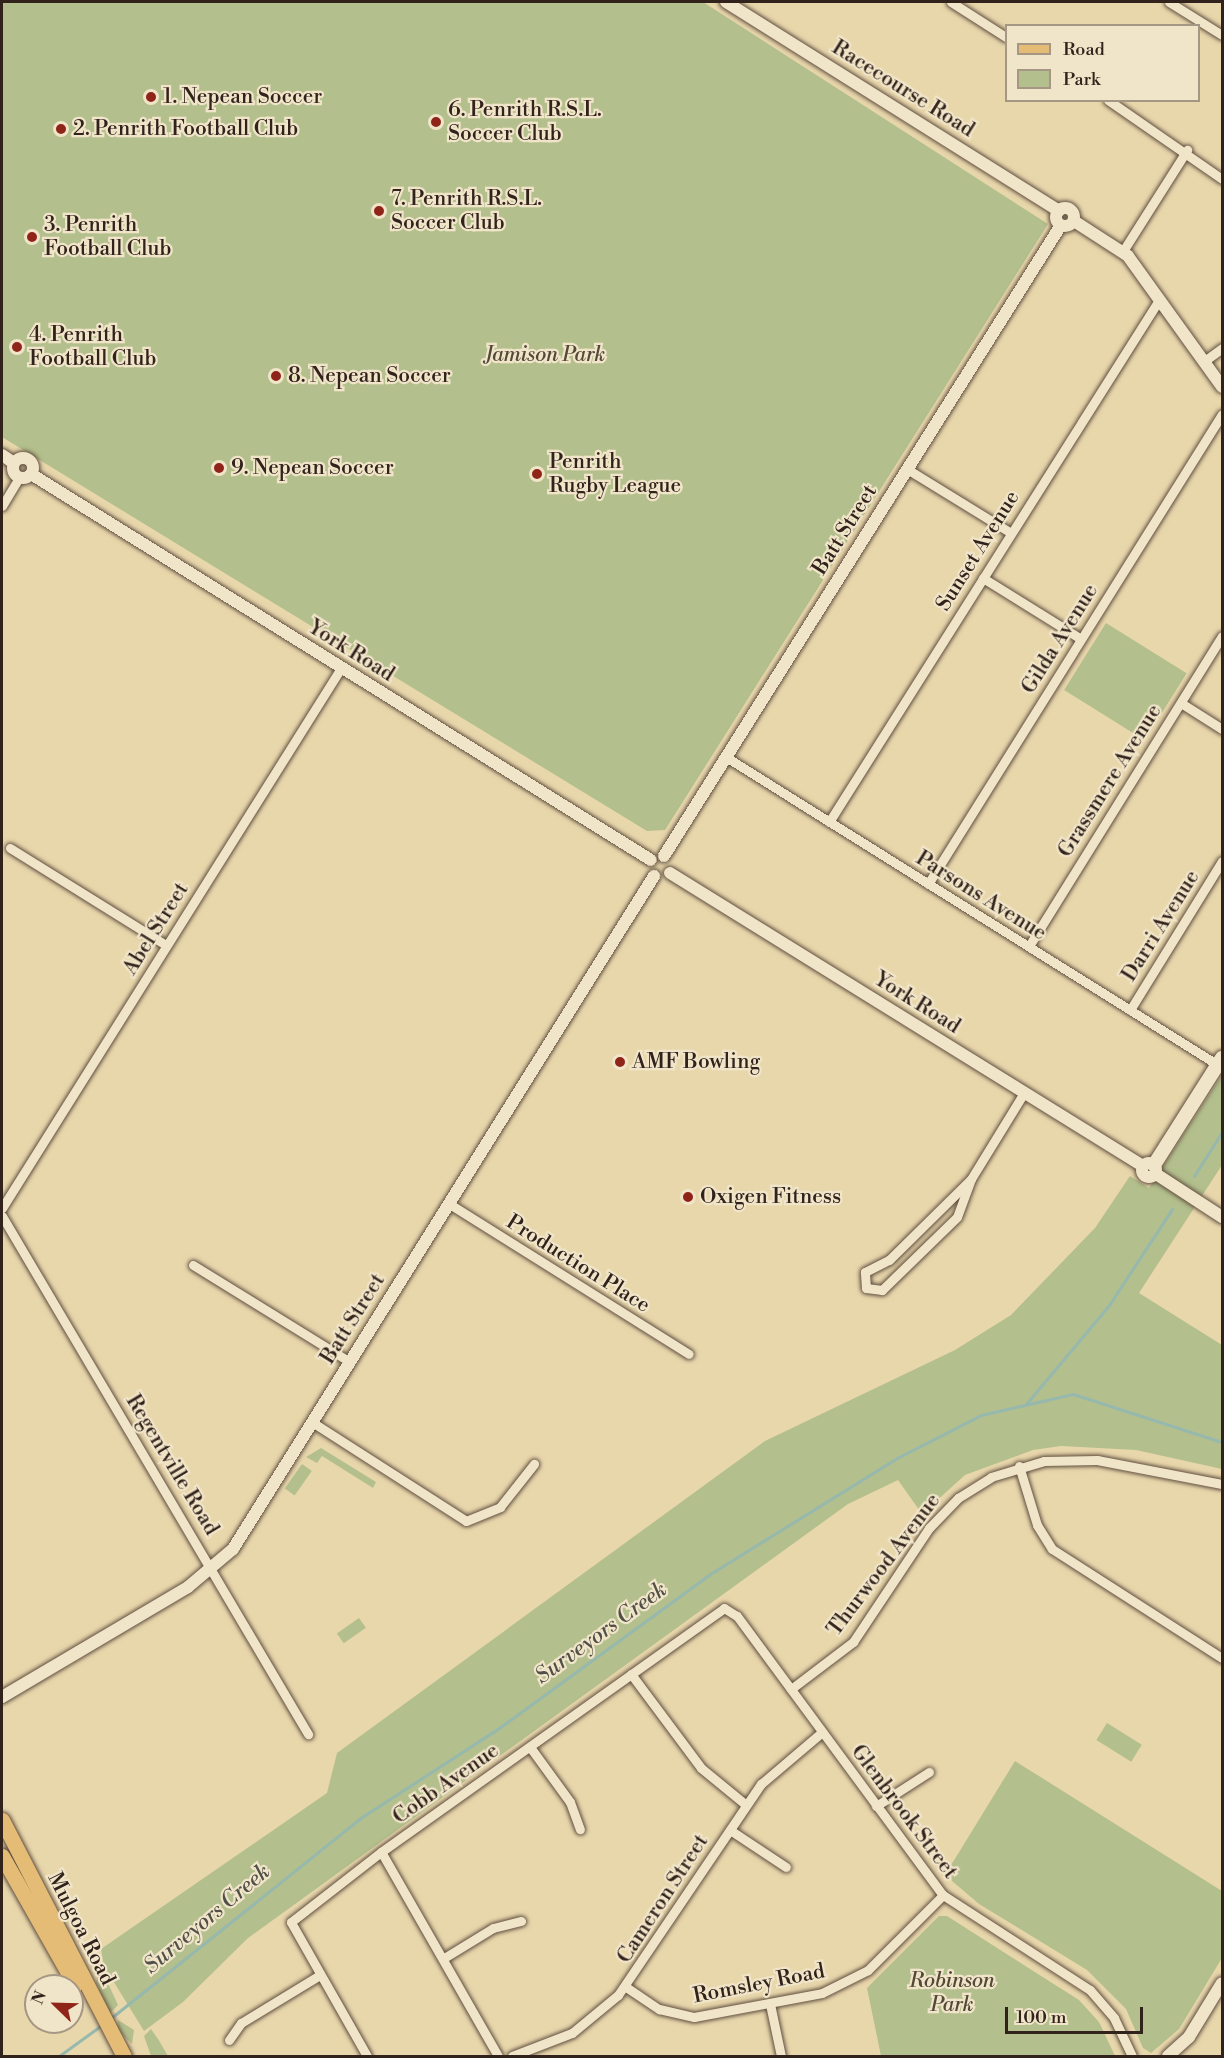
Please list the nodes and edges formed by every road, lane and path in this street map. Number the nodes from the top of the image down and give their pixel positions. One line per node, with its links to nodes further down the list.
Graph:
1 (726, 2): 9 (street, Racecourse Road)
2 (951, 2): 5 (street)
3 (1169, 2): 4 (street)
4 (1222, 35)
5 (1005, 36)
6 (1111, 102): 7 (street)
7 (1187, 150): 8 (street); 12 (street)
8 (1222, 179)
9 (1059, 211): 10 (street, Racecourse Road); 11 (street)
10 (1074, 221): 11 (street); 12 (street)
11 (1061, 225): 20 (street, Batt Street)
12 (1123, 251): 13 (street)
13 (1159, 300): 15 (street); 23 (street, Sunset Avenue)
14 (1222, 348): 15 (street)
15 (1203, 362): 16 (street)
16 (1222, 387)
17 (1222, 414): 26 (street, Gilda Avenue)
18 (2, 455): 19 (street, York Road)
19 (14, 463): 21 (street); 21 (street, York Road)
20 (907, 469): 23 (street); 30 (street, Batt Street)
21 (25, 476): 22 (street); 27 (street, York Road)
22 (2, 506)
23 (1011, 533): 24 (street, Sunset Avenue)
24 (983, 578): 26 (street); 31 (street, Sunset Avenue)
25 (1222, 636): 28 (street, Grassmere Avenue)
26 (1081, 639): 38 (street, Gilda Avenue)
27 (341, 668): 34 (street, York Road); 39 (street, Abel Street)
28 (1180, 703): 29 (street); 40 (street, Grassmere Avenue)
29 (1222, 729)
30 (726, 757): 31 (street, Parsons Avenue); 33 (street, Batt Street)
31 (830, 822): 38 (street, Parsons Avenue)
32 (10, 848): 39 (street)
33 (664, 856): 34 (street); 36 (street)
34 (651, 860): 37 (street)
35 (1222, 861): 41 (street, Darri Avenue)
36 (670, 873): 37 (street); 43 (street, York Road)
37 (654, 876): 46 (street, Batt Street)
38 (928, 884): 40 (street, Parsons Avenue)
39 (166, 945): 47 (street, Abel Street)
40 (1029, 946): 41 (street, Parsons Avenue)
41 (1130, 1010): 42 (street, Parsons Avenue)
42 (1220, 1061): 44 (main road)
43 (1024, 1093): 44 (street, York Road); 45 (street)
44 (1151, 1168): 49 (street, York Road)
45 (971, 1179): 45 (street)
46 (448, 1203): 51 (street, Production Place); 52 (street, Batt Street)
47 (2, 1208)
48 (2, 1216): 57 (street, Regentville Road)
49 (1222, 1217)
50 (193, 1265): 52 (street)
51 (689, 1354)
52 (350, 1362): 53 (street, Batt Street)
53 (312, 1422): 54 (street); 57 (street, Batt Street)
54 (534, 1464)
55 (1019, 1466): 56 (street, Thurwood Avenue); 59 (street); 61 (street, Thurwood Avenue)
56 (1222, 1484)
57 (212, 1570): 62 (street, Batt Street); 64 (street, Regentville Road)
58 (724, 1608): 60 (street, Cobb Avenue); 61 (street, Glenbrook Street)
59 (1222, 1658)
60 (631, 1674): 65 (street, Cobb Avenue); 67 (street)
61 (791, 1689): 63 (street, Glenbrook Street)
62 (2, 1697)
63 (822, 1732): 67 (street, Cameron Street); 68 (street, Glenbrook Street)
64 (308, 1734)
65 (530, 1747): 70 (street); 72 (street, Cobb Avenue)
66 (929, 1772): 68 (street)
67 (746, 1805): 71 (street, Cameron Street)
68 (876, 1806): 75 (street, Glenbrook Street)
69 (2, 1820): 82 (main road, Mulgoa Road)
70 (580, 1829)
71 (730, 1830): 74 (street); 80 (street, Cameron Street)
72 (381, 1852): 77 (street, Cobb Avenue); 78 (street)
73 (2, 1857): 82 (main road, Mulgoa Road)
74 (786, 1867)
75 (943, 1895): 81 (street, Romsley Road); 91 (street, Glenbrook Street)
76 (521, 1921): 77 (street)
77 (444, 1958): 88 (street, Cobb Avenue)
78 (320, 1975): 84 (street); 87 (street)
79 (1222, 1983): 92 (street)
80 (626, 1987): 81 (street, Romsley Road); 89 (street, Cameron Street)
81 (770, 2004): 90 (street)
82 (97, 2016): 83 (main road, Mulgoa Road)
83 (107, 2034): 85 (main road, Mulgoa Road); 86 (main road, Mulgoa Road)
84 (229, 2040)
85 (113, 2056)
86 (124, 2056)
87 (367, 2056)
88 (498, 2056)
89 (512, 2056)
90 (782, 2056)
91 (1132, 2056)
92 (1168, 2056)

